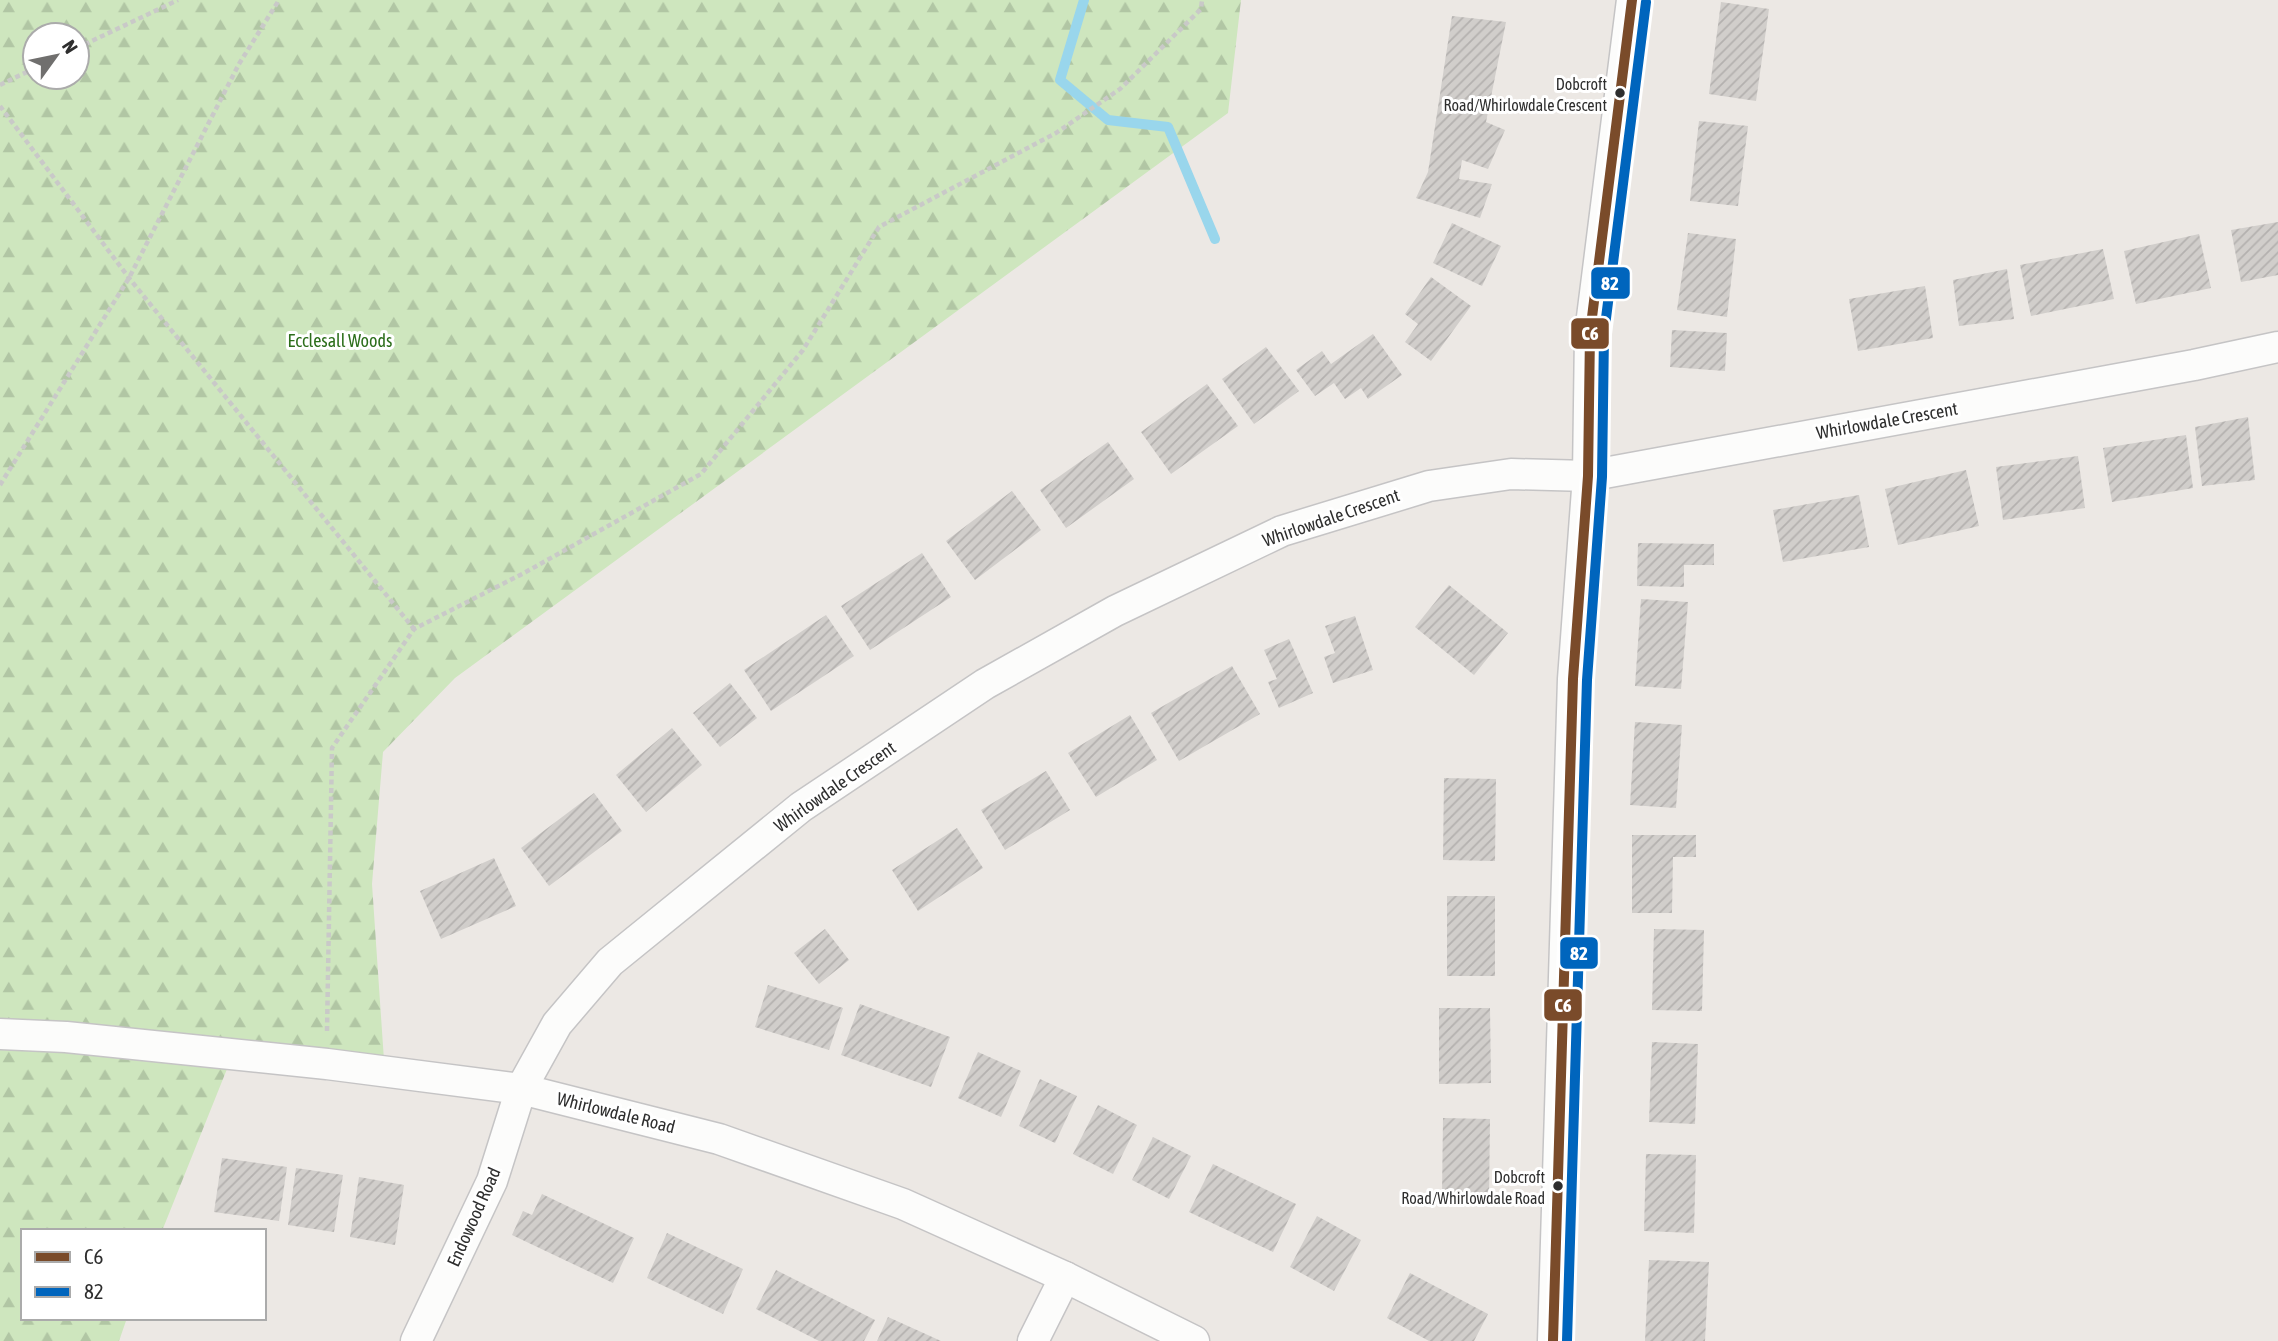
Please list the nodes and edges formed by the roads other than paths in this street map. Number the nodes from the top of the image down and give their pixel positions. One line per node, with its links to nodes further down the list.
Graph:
1 (1632, 0): 3 (street)
2 (2278, 347): 3 (street, Whirlowdale Crescent)
3 (1588, 476): 5 (street, Whirlowdale Crescent); 10 (street)
4 (0, 1034): 5 (street, Whirlowdale Road)
5 (522, 1089): 6 (street, Whirlowdale Road); 7 (street, Endowood Road)
6 (1065, 1278): 8 (street); 9 (street, Whirlowdale Road)
7 (416, 1341)
8 (1033, 1341)
9 (1194, 1341)
10 (1553, 1341)

